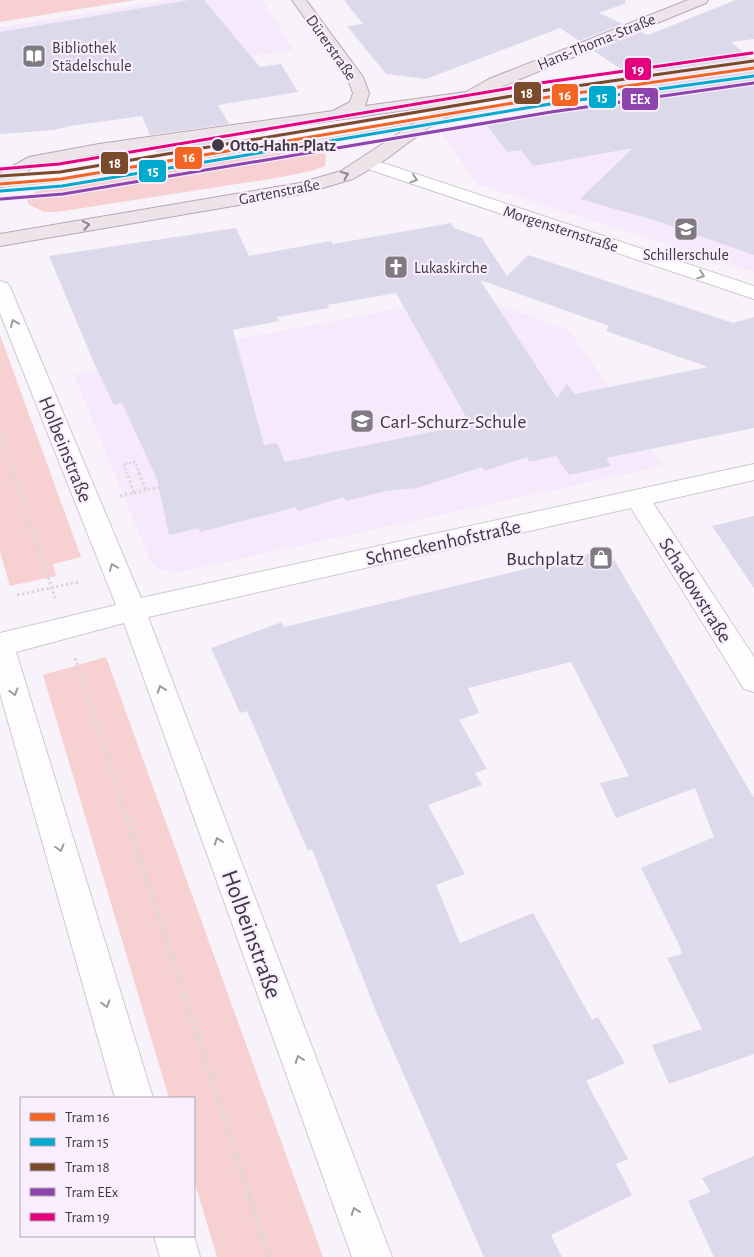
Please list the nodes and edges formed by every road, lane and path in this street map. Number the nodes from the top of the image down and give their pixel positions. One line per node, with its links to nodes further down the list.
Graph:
1 (299, 0): 7 (main road, Dürerstraße)
2 (700, 0): 5 (main road, Hans-Thoma-Straße)
3 (754, 64): 4 (main road, Gartenstraße)
4 (541, 95): 5 (main road, Gartenstraße); 6 (street); 9 (main road, Gartenstraße)
5 (466, 97): 6 (main road, Hans-Thoma-Straße); 7 (main road, Gartenstraße)
6 (440, 112): 8 (street); 9 (main road, Hans-Thoma-Straße)
7 (339, 114): 8 (main road); 11 (main road, Gartenstraße)
8 (385, 123): 10 (main road); 11 (street)
9 (422, 124): 10 (main road, Gartenstraße)
10 (368, 164): 13 (main road, Gartenstraße, one-way to 10); 16 (street, Morgensternstraße, one-way to 16)
11 (1, 176)
12 (8, 221): 13 (main road)
13 (38, 233): 14 (main road, Gartenstraße)
14 (0, 240)
15 (0, 287): 28 (street, Holbeinstraße, one-way to 15)
16 (754, 293)
17 (0, 432): 25 (path)
18 (754, 472): 23 (street, Schneckenhofstraße)
19 (164, 487): 20 (path)
20 (146, 490): 21 (path); 21 (path)
21 (134, 493): 22 (path)
22 (117, 497)
23 (638, 499): 28 (street, Schneckenhofstraße); 31 (street, Schadowstraße)
24 (78, 582): 25 (path)
25 (51, 586): 26 (path); 27 (path)
26 (17, 595)
27 (55, 599)
28 (133, 612): 29 (street); 36 (street, Holbeinstraße, one-way to 28)
29 (0, 645): 32 (street, one-way to 32)
30 (73, 650): 35 (path)
31 (754, 681)
32 (134, 1097)
33 (174, 1237): 34 (street)
34 (180, 1257)
35 (269, 1257)
36 (372, 1257)

